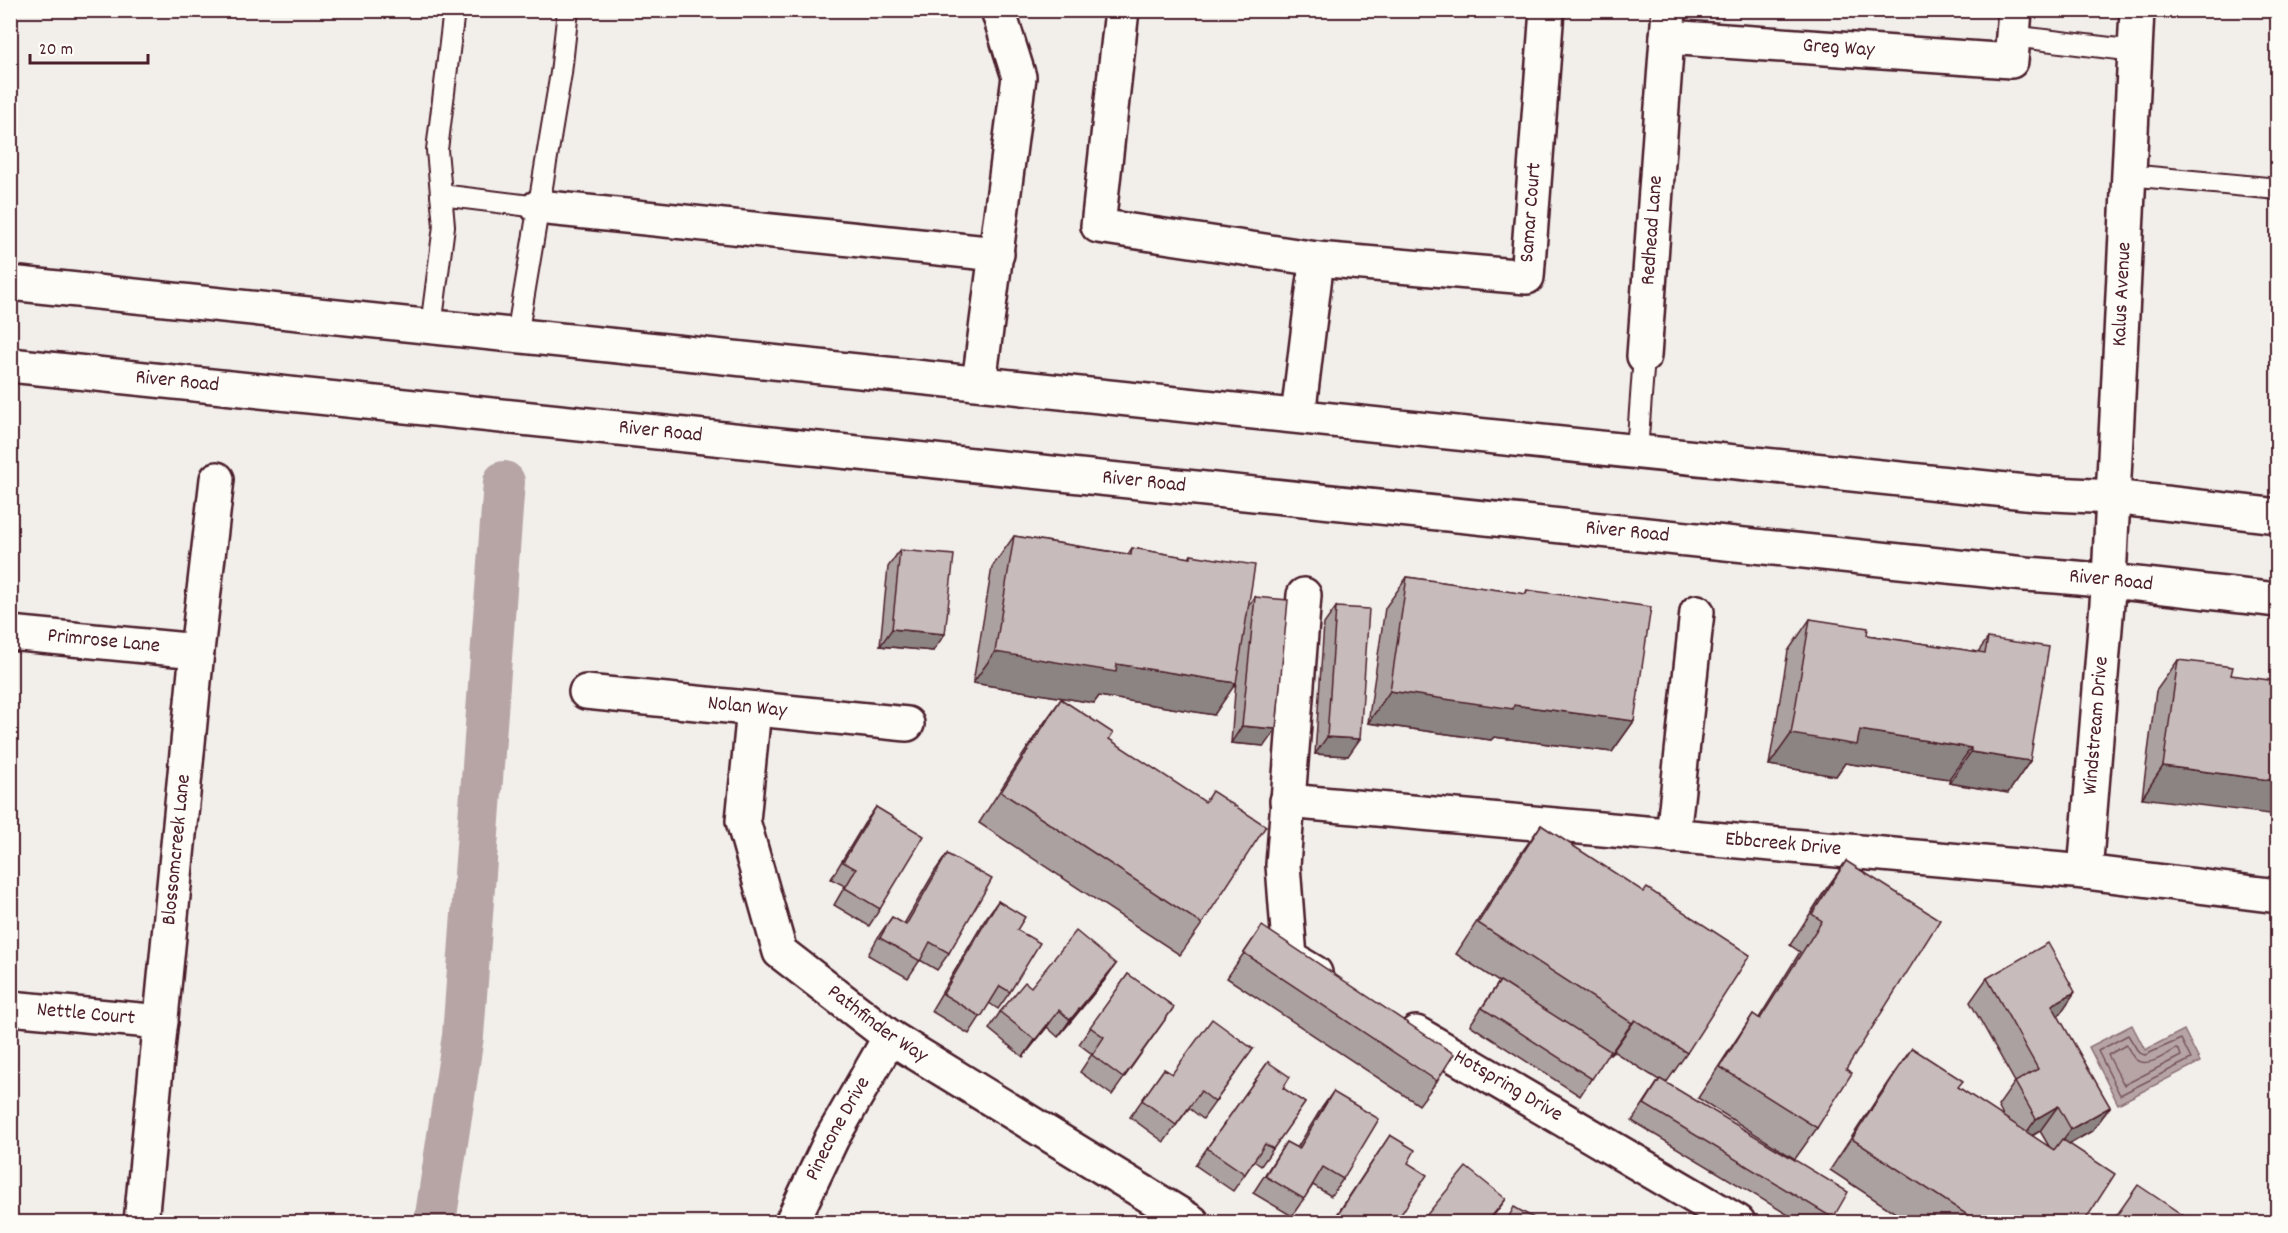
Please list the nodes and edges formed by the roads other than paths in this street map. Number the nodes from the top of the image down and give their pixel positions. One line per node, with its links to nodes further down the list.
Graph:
1 (454, 10): 12 (lane)
2 (568, 10): 13 (lane)
3 (998, 10): 14 (street)
4 (1122, 10): 15 (street, Samar Court)
5 (1547, 10): 15 (street, Samar Court)
6 (2137, 10): 9 (street, Kalus Avenue)
7 (1669, 24): 8 (street, Greg Way); 19 (street, Redhead Lane)
8 (2013, 36): 9 (lane)
9 (2134, 51): 10 (street, Kalus Avenue)
10 (2128, 175): 11 (lane); 25 (street, Kalus Avenue)
11 (2277, 189)
12 (441, 195): 13 (lane); 17 (lane)
13 (538, 207): 14 (street); 18 (lane)
14 (997, 254): 21 (street)
15 (1317, 259): 22 (street)
16 (10, 284): 17 (street)
17 (431, 327): 18 (street)
18 (517, 336): 21 (street)
19 (1644, 356): 23 (lane, Redhead Lane)
20 (10, 365): 27 (street, River Road)
21 (979, 383): 22 (street)
22 (1298, 416): 23 (street)
23 (1637, 451): 25 (street)
24 (217, 479): 32 (street, Blossomcreek Lane)
25 (2112, 497): 26 (street); 27 (street, Kalus Avenue)
26 (2277, 516)
27 (2109, 579): 29 (street, River Road); 38 (street, Windstream Drive)
28 (1304, 595): 36 (street)
29 (2277, 600)
30 (1698, 612): 37 (street)
31 (10, 633): 32 (street, Primrose Lane)
32 (197, 651): 43 (street, Blossomcreek Lane)
33 (586, 692): 34 (street, Nolan Way)
34 (754, 709): 35 (street, Nolan Way); 44 (street, Pathfinder Way)
35 (908, 724)
36 (1287, 801): 37 (street, Ebbcreek Drive); 40 (street)
37 (1673, 836): 38 (street, Ebbcreek Drive)
38 (2085, 872): 39 (street, Ebbcreek Drive)
39 (2277, 896)
40 (1341, 988)
41 (10, 1008): 43 (street, Nettle Court)
42 (1392, 1018): 48 (street, Hotspring Drive)
43 (161, 1022): 45 (street, Blossomcreek Lane)
44 (890, 1037): 46 (street, Pinecone Drive); 47 (street, Pathfinder Way)
45 (141, 1222)
46 (792, 1222)
47 (1192, 1222)
48 (1738, 1222)

